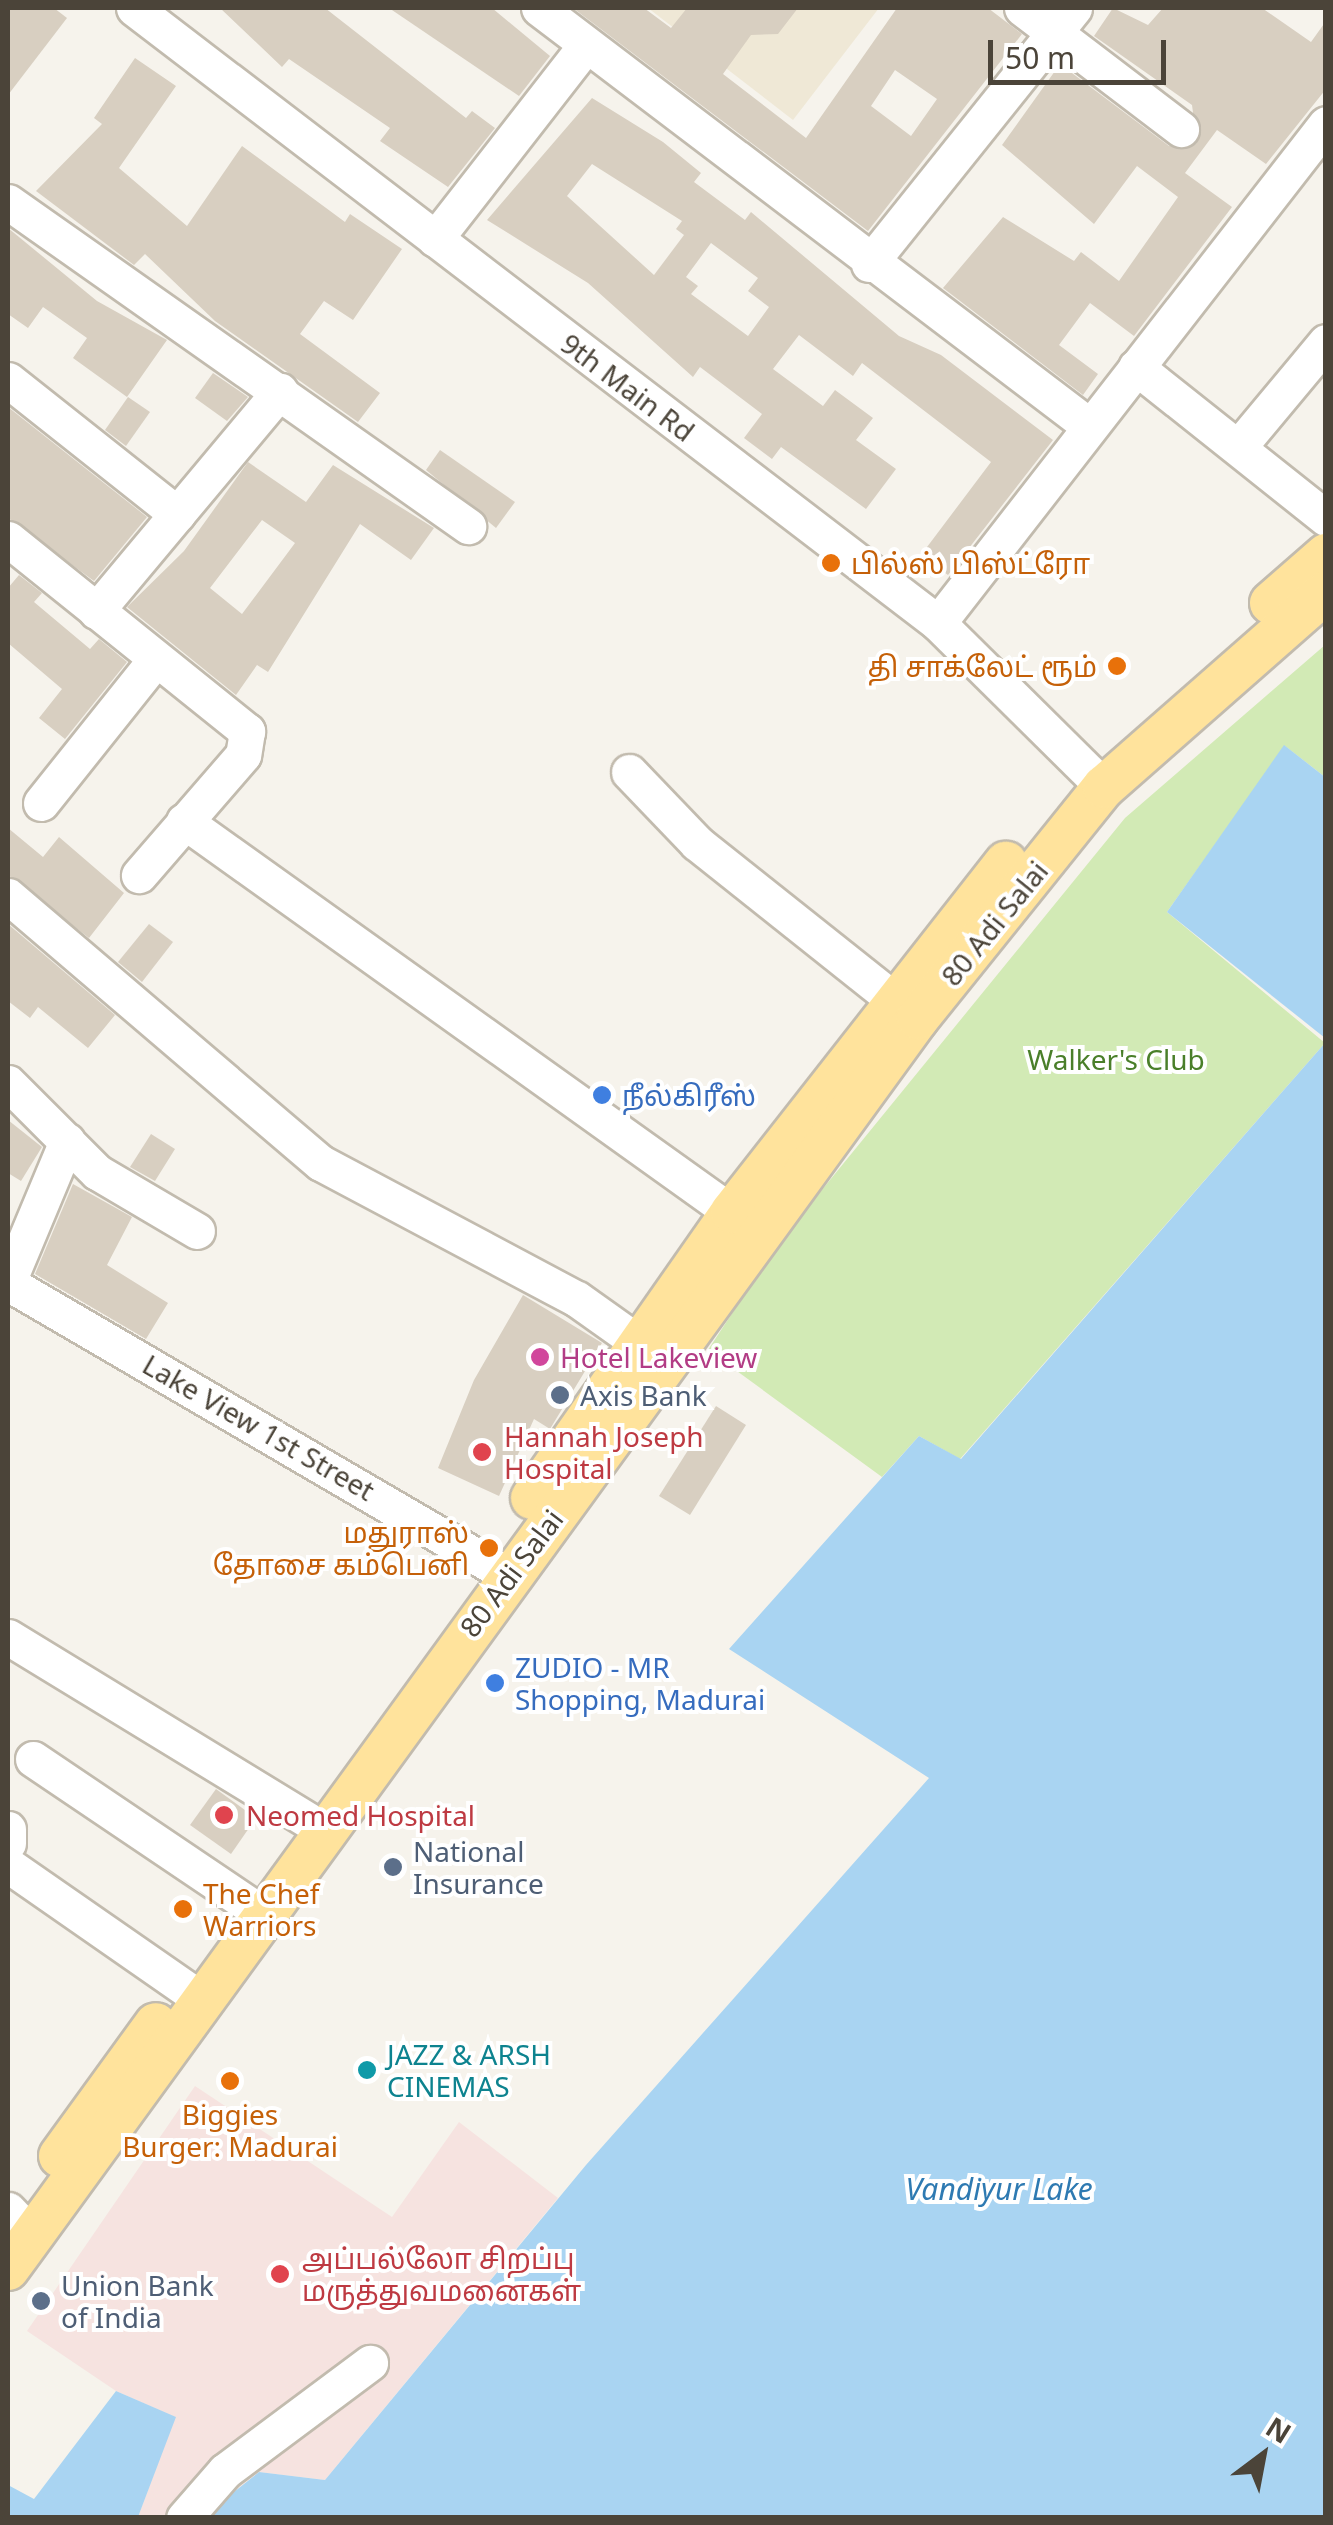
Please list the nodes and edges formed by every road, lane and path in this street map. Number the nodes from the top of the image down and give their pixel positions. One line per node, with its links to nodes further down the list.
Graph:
1 (134, 8): 9 (street, 9th Main Rd)
2 (539, 8): 5 (street)
3 (1022, 8): 4 (street)
4 (1064, 21): 6 (street); 10 (street)
5 (586, 46): 9 (street); 10 (street)
6 (1182, 128)
7 (1320, 144): 12 (street)
8 (8, 202): 14 (street)
9 (434, 240): 24 (street, 9th Main Rd)
10 (870, 264): 15 (street)
11 (1326, 342): 16 (street)
12 (1136, 366): 15 (street); 16 (street)
13 (8, 380): 17 (street)
14 (280, 391): 17 (street); 19 (street)
15 (1088, 425): 24 (street)
16 (1241, 444): 18 (street)
17 (177, 514): 23 (street)
18 (1326, 518)
19 (468, 526)
20 (8, 539): 23 (street)
21 (1326, 555): 27 (main road, 80 Adi Salai)
22 (1326, 592): 27 (main road, 80 Adi Salai)
23 (96, 611): 25 (street)
24 (938, 624): 27 (street, 9th Main Rd)
25 (156, 659): 28 (street); 29 (street)
26 (629, 772): 32 (street)
27 (1095, 777): 32 (main road, 80 Adi Salai)
28 (41, 803)
29 (184, 821): 30 (street); 35 (street)
30 (139, 876)
31 (8, 896): 38 (street)
32 (904, 1009): 35 (main road, 80 Adi Salai)
33 (8, 1082): 34 (street)
34 (67, 1141): 36 (street); 37 (street)
35 (744, 1222): 38 (main road, 80 Adi Salai)
36 (197, 1231)
37 (8, 1282): 39 (street, Lake View 1st Street)
38 (655, 1354): 39 (main road, 80 Adi Salai)
39 (499, 1567): 42 (main road, 80 Adi Salai)
40 (8, 1636): 42 (street)
41 (33, 1759): 46 (street)
42 (314, 1825): 46 (main road, 80 Adi Salai)
43 (8, 1829): 44 (street)
44 (8, 1842)
45 (8, 1865): 47 (street)
46 (253, 1908): 47 (main road, 80 Adi Salai)
47 (194, 1994): 48 (main road, 80 Adi Salai)
48 (16, 2222): 49 (main road, 80 Adi Salai)
49 (8, 2269)
50 (370, 2363): 51 (street)
51 (184, 2518)

